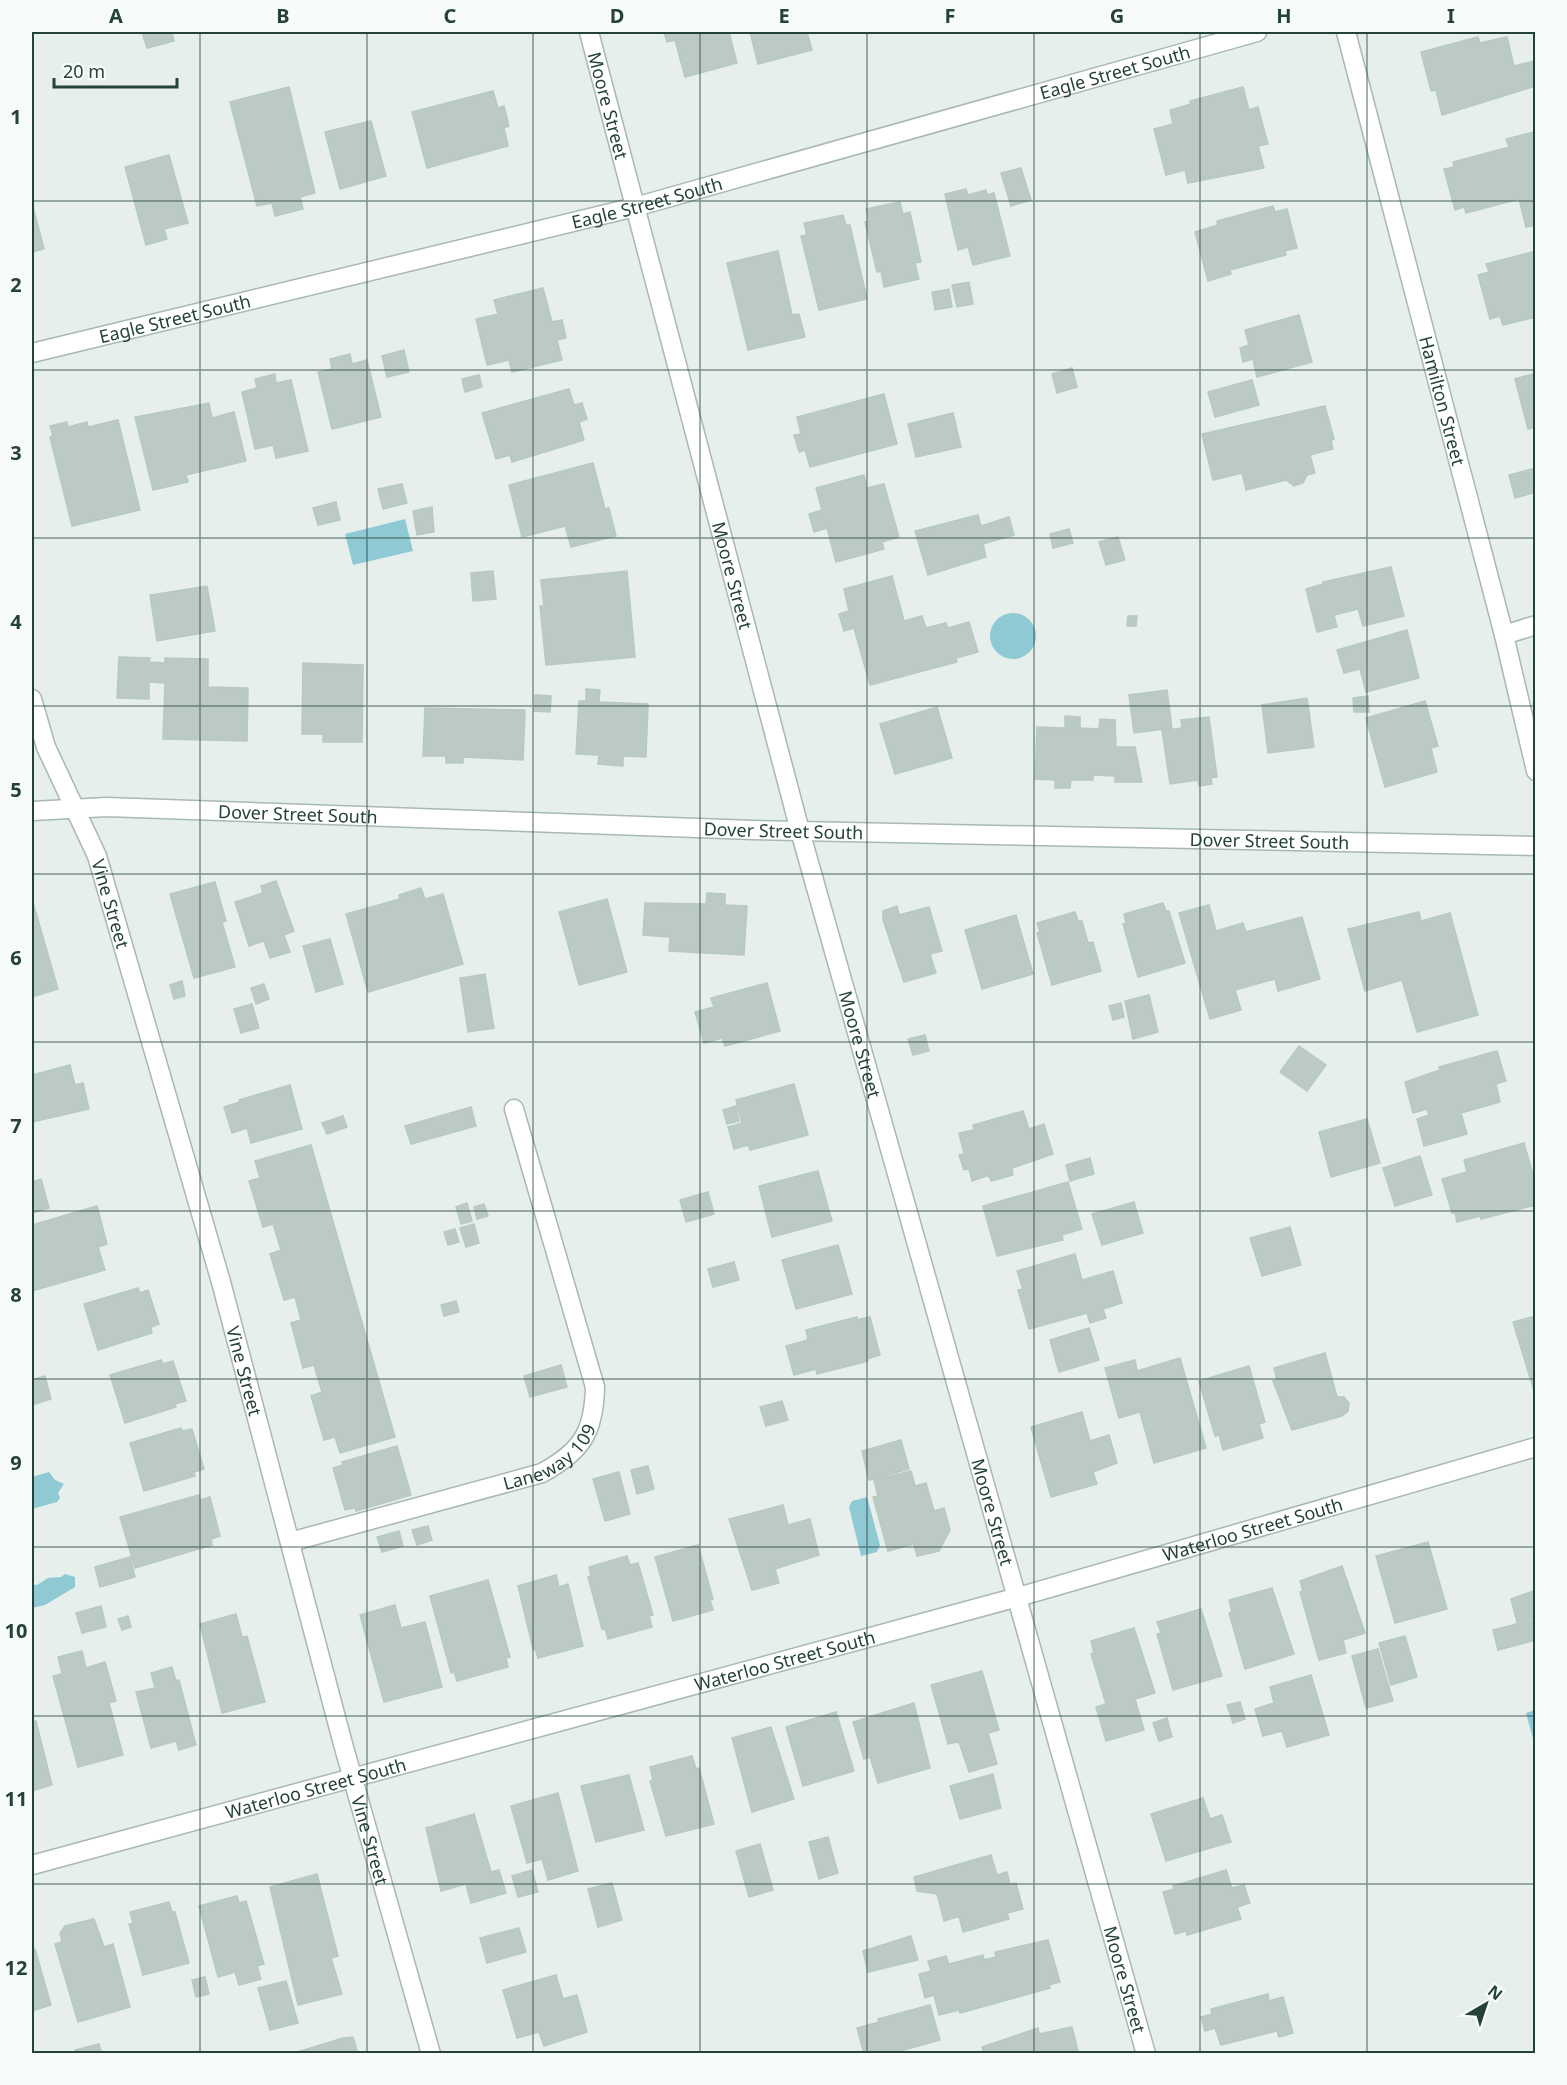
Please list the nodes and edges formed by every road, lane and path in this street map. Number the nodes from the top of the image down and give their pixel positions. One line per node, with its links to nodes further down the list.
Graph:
1 (590, 32): 4 (street, Moore Street)
2 (1257, 32): 4 (street, Eagle Street South)
3 (1346, 32): 7 (street, Hamilton Street)
4 (635, 207): 5 (street, Eagle Street South); 12 (street, Moore Street)
5 (32, 352)
6 (1536, 626): 7 (street)
7 (1504, 635): 9 (street, Hamilton Street)
8 (32, 699): 10 (street, Vine Street)
9 (1536, 771)
10 (73, 808): 11 (street, Dover Street South); 12 (street, Dover Street South); 16 (street, Vine Street)
11 (32, 811)
12 (800, 831): 13 (street, Dover Street South); 17 (street, Moore Street)
13 (1536, 846)
14 (514, 1109): 16 (street, Laneway 109)
15 (1536, 1446): 17 (street, Waterloo Street South)
16 (290, 1542): 18 (street, Vine Street)
17 (1018, 1597): 18 (street, Waterloo Street South); 21 (street, Moore Street)
18 (353, 1776): 19 (street, Waterloo Street South); 20 (street, Vine Street)
19 (32, 1865)
20 (431, 2054)
21 (1146, 2054)

